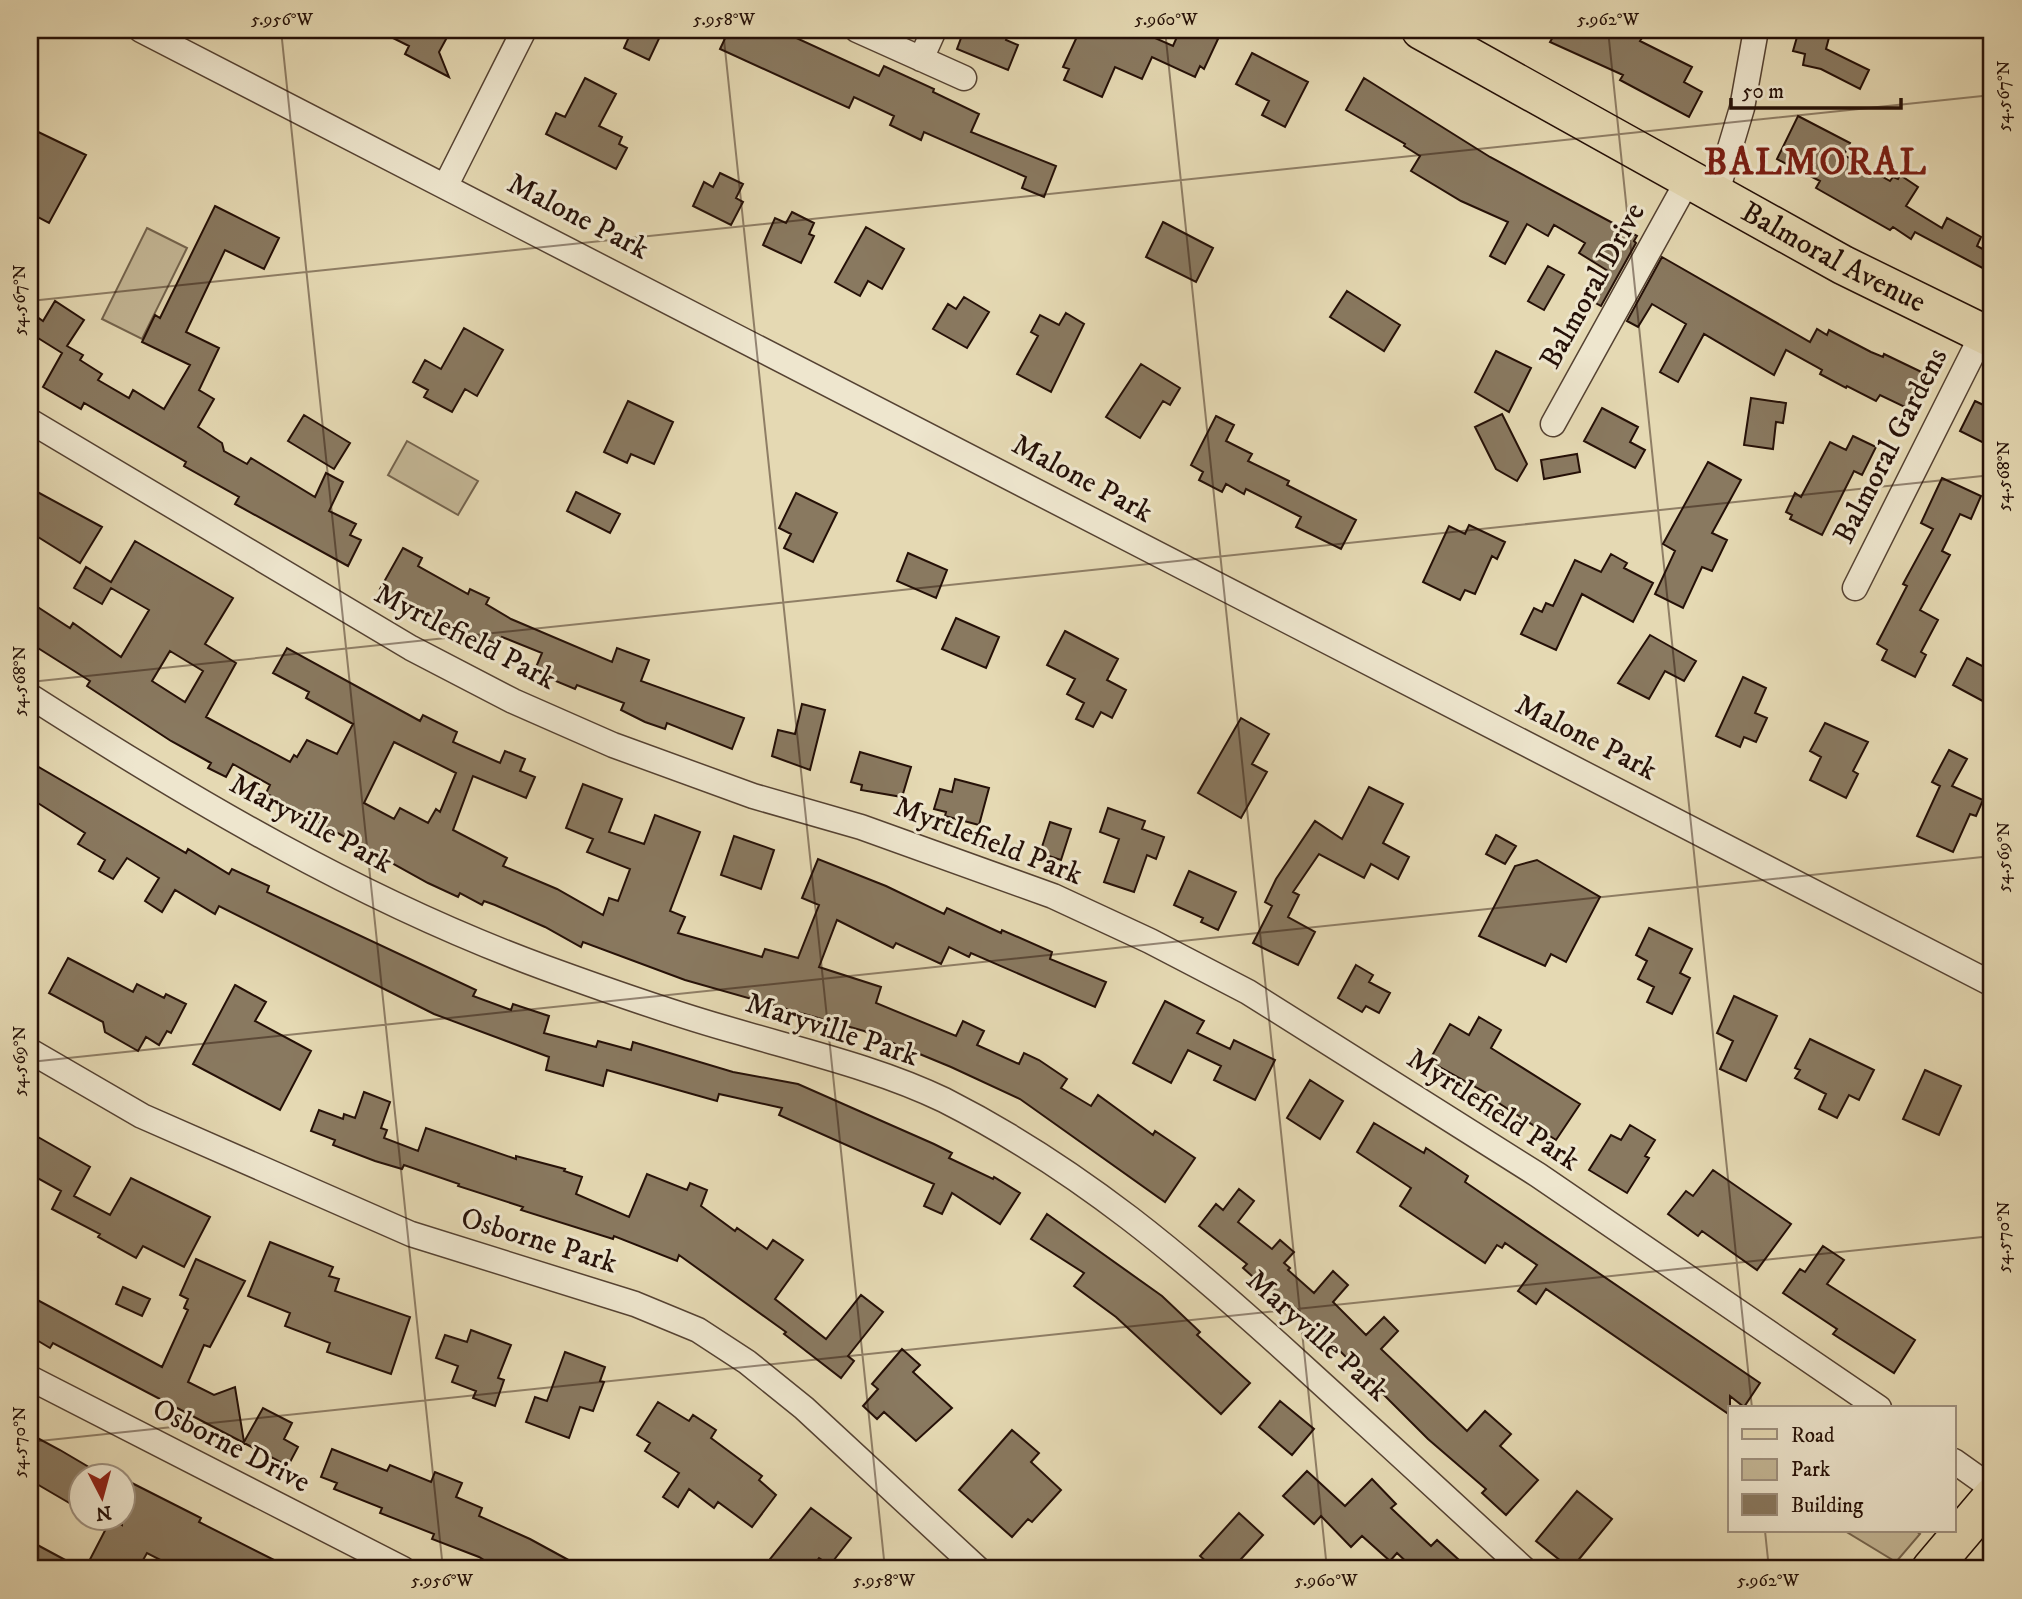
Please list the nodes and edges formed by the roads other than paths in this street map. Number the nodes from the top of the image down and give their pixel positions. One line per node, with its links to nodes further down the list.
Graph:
1 (141, 30): 9 (street, Malone Park)
2 (524, 30): 9 (street)
3 (857, 30): 7 (street)
4 (934, 30): 7 (street)
5 (1421, 30): 10 (main road, Balmoral Avenue)
6 (1756, 30): 10 (street, Balmoral Drive)
7 (921, 59): 8 (street)
8 (964, 78)
9 (446, 185): 16 (street, Malone Park)
10 (1702, 187): 11 (main road, Balmoral Avenue); 13 (street, Balmoral Drive)
11 (1987, 335): 14 (street, Balmoral Gardens)
12 (30, 421): 19 (street, Myrtlefield Park)
13 (1553, 424)
14 (1855, 588)
15 (30, 696): 25 (street, Maryville Park)
16 (1992, 984)
17 (30, 1051): 24 (street, Osborne Park)
18 (30, 1378): 23 (street, Osborne Drive)
19 (1876, 1406)
20 (1955, 1462): 21 (street)
21 (1992, 1488)
22 (1992, 1497): 26 (main road)
23 (403, 1569)
24 (978, 1569)
25 (1524, 1569)
26 (1931, 1569)

